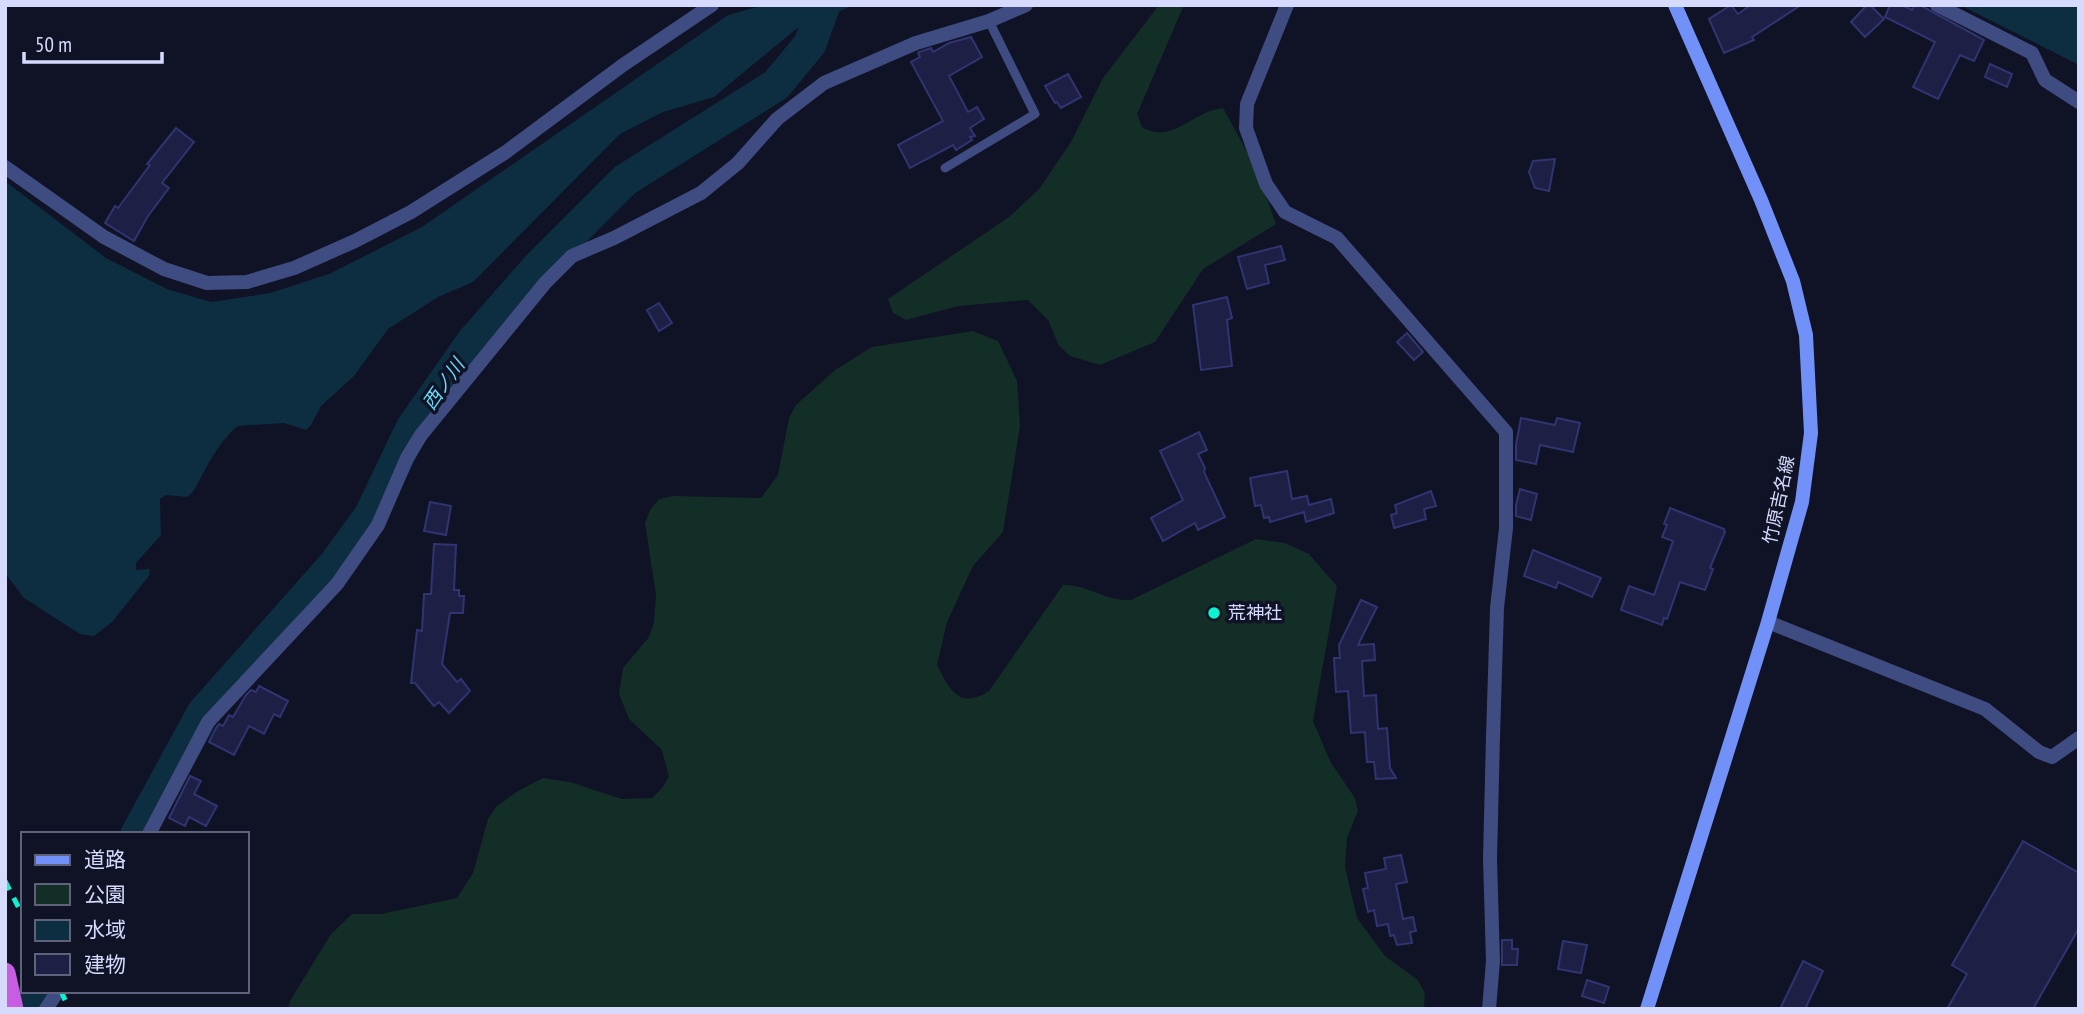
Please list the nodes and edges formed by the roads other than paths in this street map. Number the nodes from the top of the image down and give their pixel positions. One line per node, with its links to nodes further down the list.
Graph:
1 (712, 5): 8 (street)
2 (1026, 5): 6 (street)
3 (1287, 5): 17 (street)
4 (1675, 5): 10 (main road, 竹原吉名線)
5 (1937, 5): 7 (street)
6 (989, 21): 9 (lane); 12 (street)
7 (2079, 102)
8 (5, 167)
9 (945, 168)
10 (1768, 622): 11 (street); 18 (main road, 竹原吉名線)
11 (2079, 738)
12 (150, 832)
13 (5, 973): 15 (highway)
14 (57, 993): 16 (street)
15 (13, 1009)
16 (46, 1009)
17 (1489, 1009)
18 (1647, 1009)

